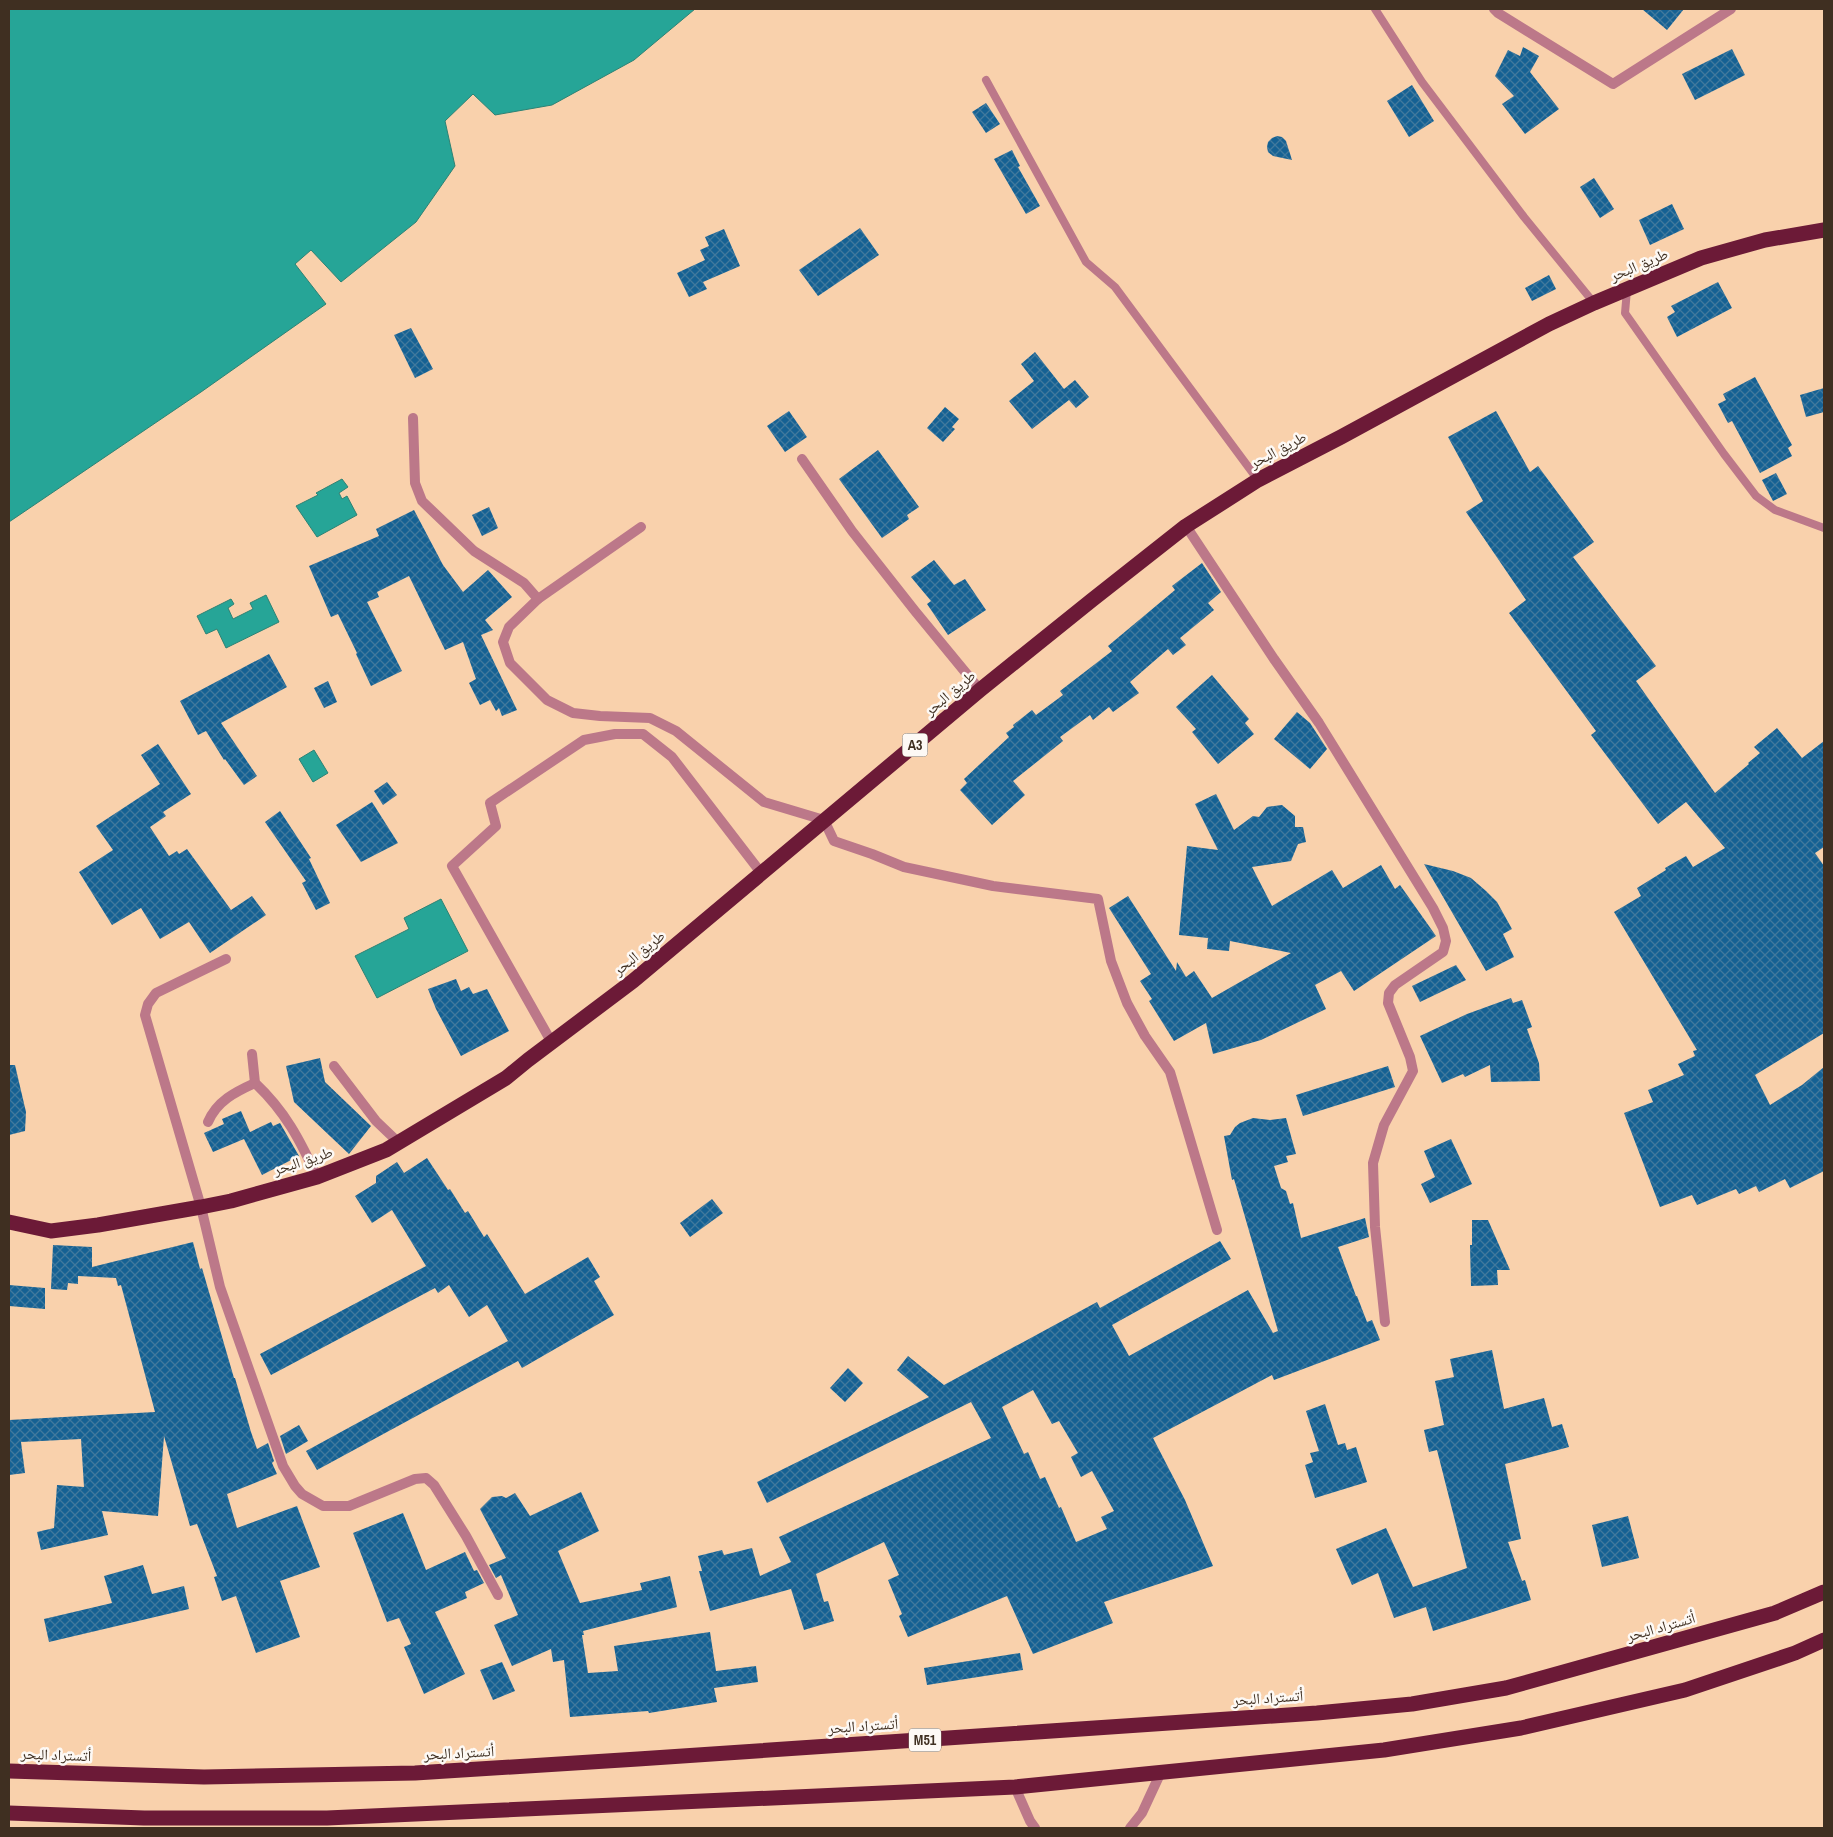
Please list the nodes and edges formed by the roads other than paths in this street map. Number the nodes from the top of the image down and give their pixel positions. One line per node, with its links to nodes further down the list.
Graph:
1 (1375, 9): 7 (lane)
2 (1494, 9): 3 (street)
3 (1731, 9)
4 (986, 80): 10 (lane)
5 (1824, 230): 6 (highway, طريق البحر / A3)
6 (1627, 290): 7 (highway, طريق البحر / A3); 13 (lane)
7 (1594, 303): 10 (highway, طريق البحر / A3)
8 (413, 418): 14 (street)
9 (802, 459): 15 (street)
10 (1258, 480): 11 (highway, طريق البحر / A3)
11 (1186, 526): 15 (highway, طريق البحر / A3); 29 (street)
12 (641, 527): 14 (street)
13 (1824, 528)
14 (538, 599): 16 (street)
15 (980, 690): 16 (highway, طريق البحر / A3)
16 (824, 820): 17 (highway, طريق البحر / A3); 28 (street)
17 (762, 874): 19 (highway, طريق البحر / A3); 19 (street)
18 (226, 959): 26 (street)
19 (552, 1043): 24 (highway, طريق البحر / A3)
20 (252, 1054): 22 (street)
21 (334, 1066): 24 (street)
22 (254, 1083): 23 (street); 25 (street)
23 (208, 1122)
24 (398, 1142): 25 (highway, طريق البحر / A3)
25 (317, 1177): 26 (highway, طريق البحر / A3)
26 (201, 1207): 27 (highway, طريق البحر / A3); 31 (street)
27 (9, 1222)
28 (1217, 1230)
29 (1385, 1322)
30 (1824, 1592): 33 (highway, أتستراد البحر / M51)
31 (498, 1595)
32 (1824, 1640): 34 (highway)
33 (9, 1771)
34 (1161, 1772): 35 (highway); 38 (street)
35 (1015, 1787): 36 (highway); 37 (street)
36 (9, 1813)
37 (1035, 1828)
38 (1130, 1828)

